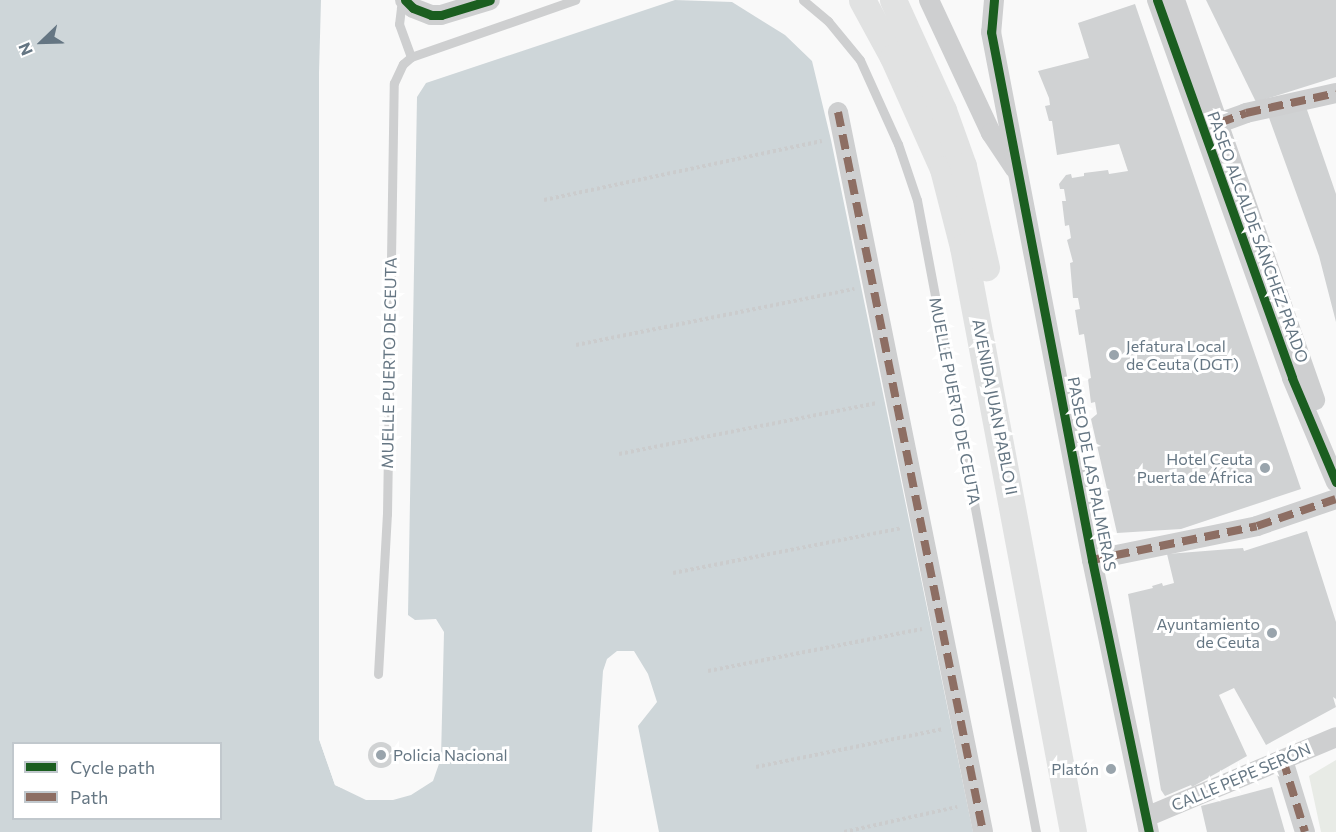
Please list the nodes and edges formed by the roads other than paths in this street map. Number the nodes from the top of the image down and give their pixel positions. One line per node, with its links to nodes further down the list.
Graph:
1 (490, 0): 10 (street)
2 (575, 0): 11 (lane)
3 (803, 0): 28 (lane, MUELLE PUERTO DE CEUTA)
4 (862, 0): 29 (main road, AVENIDA JUAN PABLO II)
5 (893, 0): 30 (main road, AVENIDA JUAN PABLO II)
6 (929, 0): 16 (street)
7 (994, 0): 14 (street, PASEO DE LAS PALMERAS)
8 (1156, 0): 19 (street, PASEO ALCALDE SÁNCHEZ PRADO)
9 (1175, 0): 15 (street, PASEO ALCALDE SÁNCHEZ PRADO)
10 (406, 1): 11 (lane)
11 (411, 57): 22 (lane, MUELLE PUERTO DE CEUTA)
12 (1336, 93): 15 (street)
13 (838, 112): 27 (street)
14 (1009, 120): 16 (street); 17 (street, PASEO DE LAS PALMERAS)
15 (1219, 123): 18 (street, PASEO ALCALDE SÁNCHEZ PRADO)
16 (991, 133): 17 (street)
17 (1020, 176): 21 (street, PASEO DE LAS PALMERAS)
18 (1336, 468)
19 (1336, 482)
20 (1336, 499): 21 (street)
21 (1092, 560): 26 (street, PASEO DE LAS PALMERAS)
22 (378, 674)
23 (1336, 736): 24 (street, CALLE PEPE SERÓN)
24 (1283, 760): 26 (street, CALLE PEPE SERÓN); 31 (street)
25 (1311, 807): 32 (street)
26 (1148, 825)
27 (983, 832)
28 (1036, 832)
29 (1073, 832)
30 (1091, 832)
31 (1305, 832)
32 (1318, 832)

